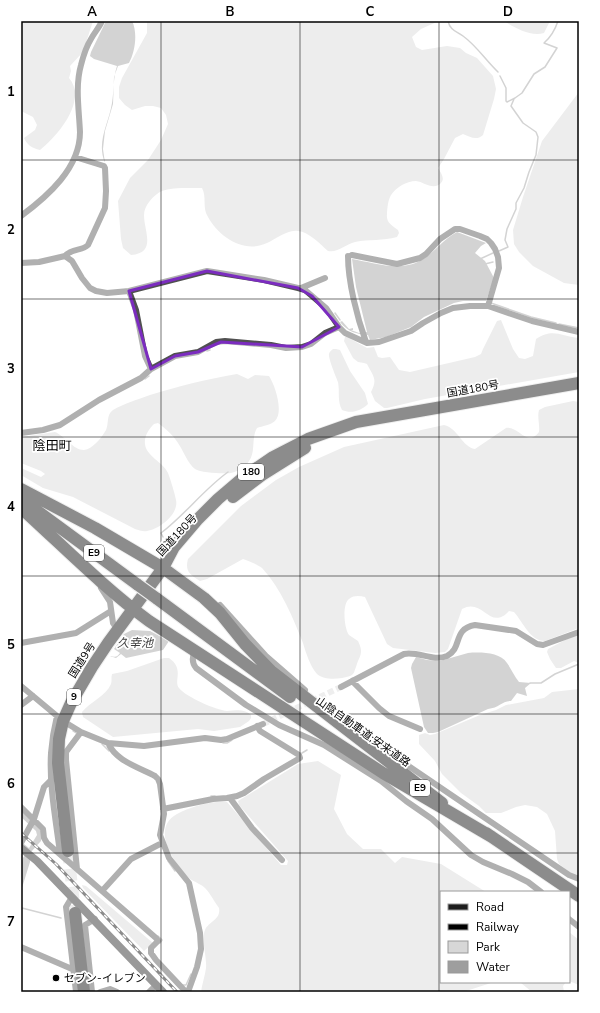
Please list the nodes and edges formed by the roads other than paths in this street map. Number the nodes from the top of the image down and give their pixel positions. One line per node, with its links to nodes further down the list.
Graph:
1 (102, 21): 2 (street)
2 (75, 157): 3 (street); 4 (street)
3 (21, 216)
4 (65, 256): 5 (street); 8 (street)
5 (21, 263)
6 (326, 278): 7 (street)
7 (301, 288): 8 (street); 10 (street)
8 (129, 291): 13 (street)
9 (488, 306): 11 (street); 12 (street); 12 (street)
10 (339, 327): 12 (street); 13 (street)
11 (579, 332)
12 (366, 342)
13 (151, 369): 15 (street)
14 (579, 383): 21 (highway, 国道180号 / 180)
15 (21, 433)
16 (21, 481): 19 (highway)
17 (21, 488): 19 (highway)
18 (21, 500): 40 (highway, 山陰自動車道;安来道路 / E9, bridge)
19 (50, 505): 21 (highway)
20 (24, 511): 23 (highway)
21 (163, 568): 23 (highway, 国道9号 / 9); 40 (highway); 51 (street)
22 (92, 580): 24 (street)
23 (133, 609): 25 (highway, 国道9号 / 9); 28 (highway)
24 (111, 611): 25 (street); 27 (street)
25 (118, 630): 34 (highway, 国道9号 / 9)
26 (579, 632): 29 (street)
27 (21, 643)
28 (195, 651): 44 (highway); 53 (street)
29 (352, 681): 31 (street); 35 (street)
30 (21, 686): 32 (street)
31 (341, 687)
32 (33, 696): 33 (street); 34 (street)
33 (21, 705)
34 (60, 719): 36 (street); 38 (street); 48 (highway, 国道9号 / 9)
35 (420, 729)
36 (81, 732): 37 (street); 50 (street)
37 (108, 743): 39 (street); 42 (street)
38 (51, 780): 43 (street); 48 (street)
39 (230, 798): 42 (street); 49 (street)
40 (446, 806): 44 (highway, 山陰自動車道;安来道路 / E9)
41 (21, 807): 43 (street)
42 (163, 809): 46 (street)
43 (32, 822): 45 (street); 48 (street)
44 (492, 838): 54 (highway, 山陰自動車道;安来道路 / E9)
45 (21, 842)
46 (162, 843): 52 (street); 70 (street)
47 (23, 850): 55 (street)
48 (64, 852): 50 (street)
49 (282, 860)
50 (77, 869): 52 (street)
51 (579, 879)
52 (102, 891): 70 (street)
53 (540, 891)
54 (579, 896)
55 (72, 897): 57 (street); 61 (street)
56 (74, 913): 64 (highway)
57 (95, 920): 62 (street); 65 (street)
58 (570, 920): 59 (street)
59 (579, 927)
60 (21, 947): 61 (street)
61 (72, 969): 63 (street)
62 (156, 985): 68 (street); 69 (street)
63 (76, 992)
64 (84, 992)
65 (92, 992)
66 (100, 992): 67 (street)
67 (117, 992)
68 (149, 992)
69 (163, 992)
70 (187, 992)

